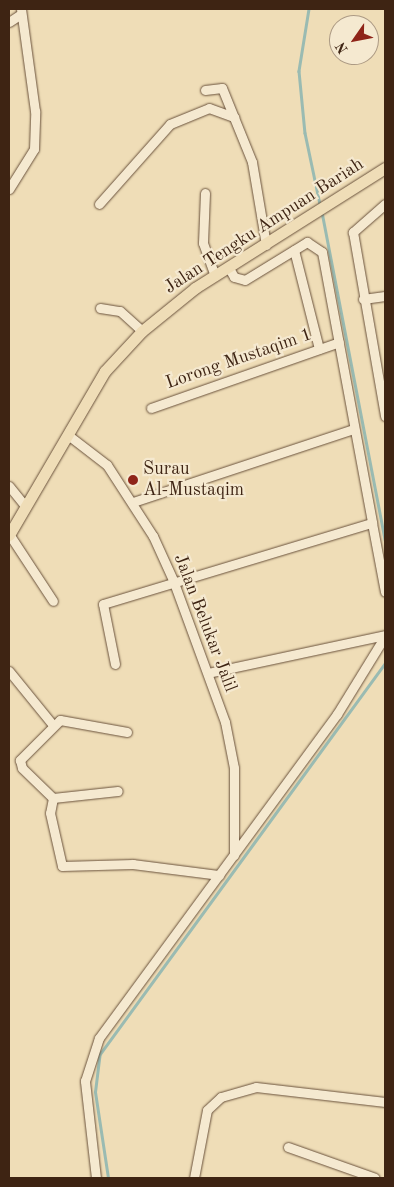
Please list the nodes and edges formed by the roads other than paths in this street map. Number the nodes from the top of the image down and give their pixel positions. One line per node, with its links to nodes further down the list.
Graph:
1 (21, 11): 2 (street); 6 (street)
2 (9, 22)
3 (205, 90): 4 (street)
4 (234, 117): 8 (street); 10 (street)
5 (385, 168): 10 (main road, Jalan Tengku Ampuan Bariah)
6 (9, 189)
7 (205, 193): 13 (street)
8 (99, 204)
9 (385, 204): 15 (street)
10 (266, 245): 12 (main road, Jalan Tengku Ampuan Bariah)
11 (294, 250): 12 (street); 18 (street); 19 (street)
12 (229, 268): 13 (main road, Jalan Tengku Ampuan Bariah)
13 (216, 276): 17 (main road, Jalan Tengku Ampuan Bariah)
14 (385, 296): 15 (street)
15 (363, 299): 20 (street)
16 (100, 308): 17 (street)
17 (142, 331): 24 (main road, Jalan Tengku Ampuan Bariah)
18 (339, 342): 19 (street, Lorong Mustaqim 1); 23 (street)
19 (319, 349): 21 (street, Lorong Mustaqim 1)
20 (382, 386): 22 (street)
21 (151, 408)
22 (385, 416)
23 (354, 429): 26 (street); 28 (street)
24 (68, 435): 26 (street, Jalan Belukar Jalil); 27 (main road, Jalan Tengku Ampuan Bariah)
25 (9, 486): 27 (street)
26 (133, 502): 30 (street, Jalan Belukar Jalil)
27 (26, 507): 29 (main road, Jalan Tengku Ampuan Bariah)
28 (372, 523): 30 (street); 31 (street)
29 (9, 534): 32 (street)
30 (174, 583): 35 (street); 37 (street, Jalan Belukar Jalil)
31 (385, 592)
32 (53, 601)
33 (385, 636): 34 (street); 37 (street)
34 (382, 656): 42 (street)
35 (115, 664)
36 (9, 671): 38 (street)
37 (208, 673): 42 (street, Jalan Belukar Jalil)
38 (52, 724): 39 (street); 41 (street)
39 (127, 732)
40 (118, 791): 41 (street)
41 (53, 798): 43 (street)
42 (234, 855): 43 (street)
43 (219, 875): 46 (street)
44 (385, 1102): 47 (street)
45 (288, 1147): 48 (street)
46 (96, 1178)
47 (194, 1178)
48 (375, 1178)

